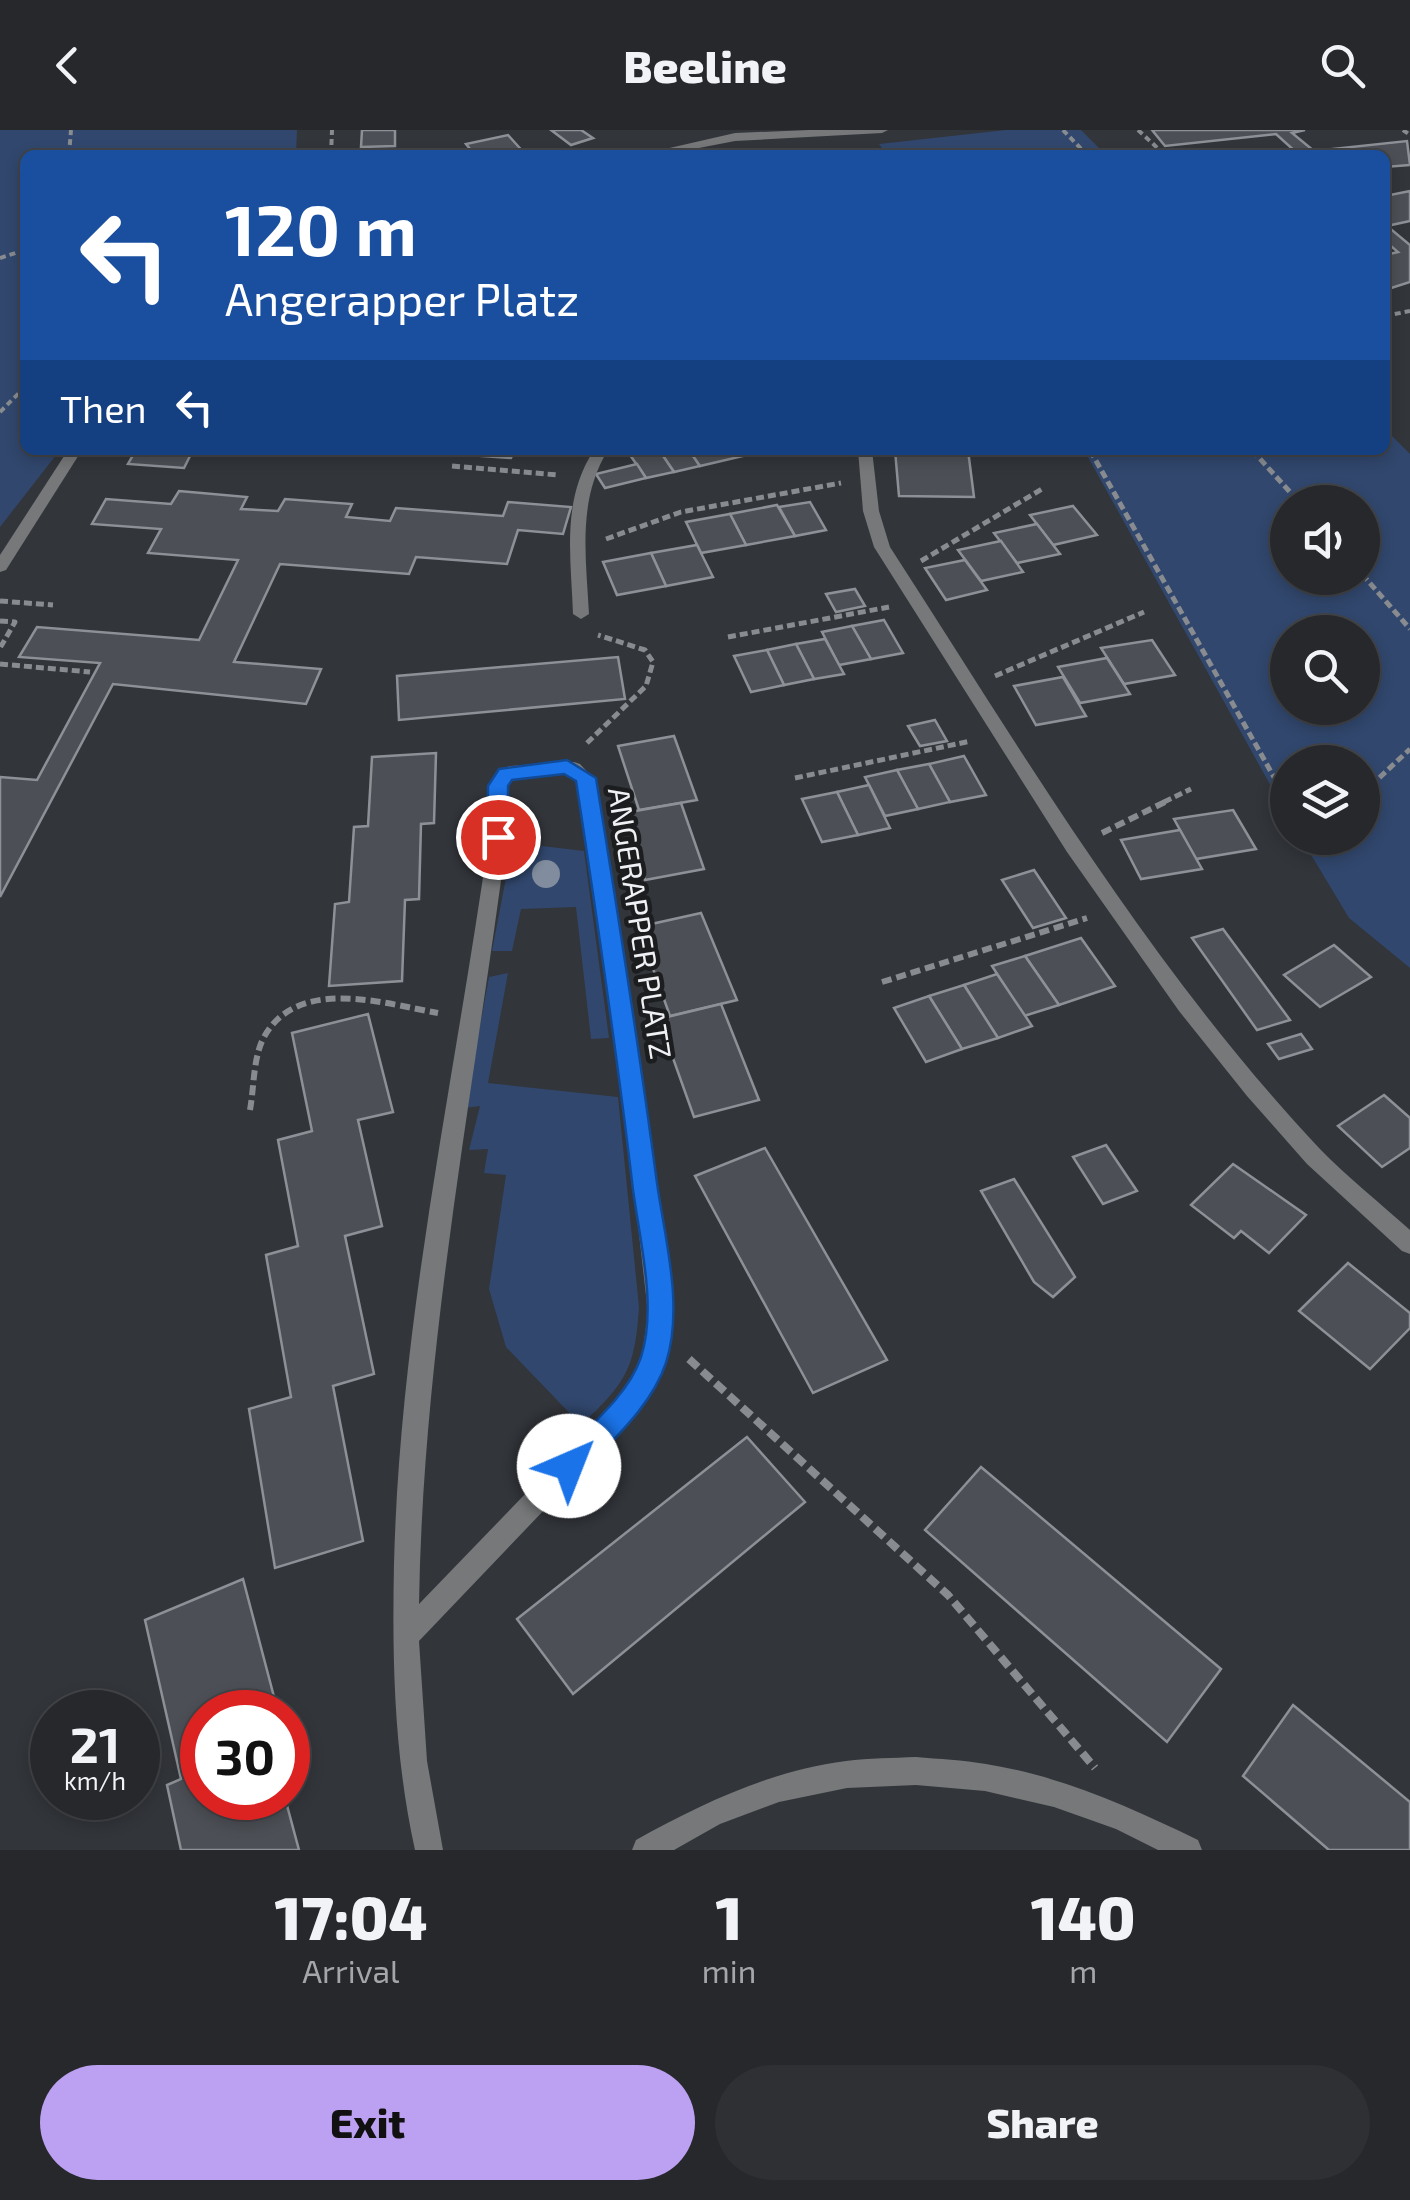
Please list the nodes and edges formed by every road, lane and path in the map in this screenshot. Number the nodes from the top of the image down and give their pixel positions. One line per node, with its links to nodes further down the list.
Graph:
1 (882, 130): 5 (street)
2 (1063, 130): 9 (path)
3 (1138, 130): 10 (path)
4 (1403, 130): 6 (path)
5 (766, 135): 7 (street); 8 (street)
6 (1410, 135)
7 (666, 150)
8 (775, 150)
9 (1082, 150)
10 (1160, 150)
11 (20, 392): 12 (path)
12 (0, 412)
13 (72, 455): 24 (street)
14 (598, 455): 19 (street)
15 (865, 455): 20 (street)
16 (1093, 455): 43 (path)
17 (1257, 455): 21 (path)
18 (452, 466): 19 (path)
19 (584, 478): 23 (street)
20 (867, 478): 23 (path); 25 (street)
21 (1284, 485)
22 (1042, 489): 25 (path)
23 (580, 548): 31 (street)
24 (0, 567)
25 (898, 575): 28 (street)
26 (1380, 595): 33 (path)
27 (0, 601): 29 (path)
28 (915, 602): 35 (path); 39 (street)
29 (53, 604)
30 (1144, 612): 39 (path)
31 (581, 614)
32 (0, 621): 36 (path)
33 (1410, 629)
34 (599, 636): 40 (path)
35 (728, 637)
36 (0, 648)
37 (0, 664): 38 (path)
38 (90, 672)
39 (971, 687): 41 (street)
40 (597, 732)
41 (1001, 735): 45 (path); 47 (street)
42 (1410, 749): 44 (path)
43 (1270, 771)
44 (1380, 777)
45 (795, 778)
46 (1191, 789): 47 (path)
47 (1074, 846): 48 (street)
48 (1117, 909): 49 (path); 52 (street)
49 (882, 982)
50 (469, 1018): 51 (path); 53 (street, ANGERAPPER PLATZ); 54 (street, ANGERAPPER PLATZ)
51 (250, 1110)
52 (1410, 1244)
53 (660, 1338): 54 (street, ANGERAPPER PLATZ); 55 (path)
54 (406, 1636): 56 (street, ANGERAPPER PLATZ)
55 (1144, 1826): 57 (street); 58 (street)
56 (429, 1850)
57 (646, 1850)
58 (1188, 1850)

